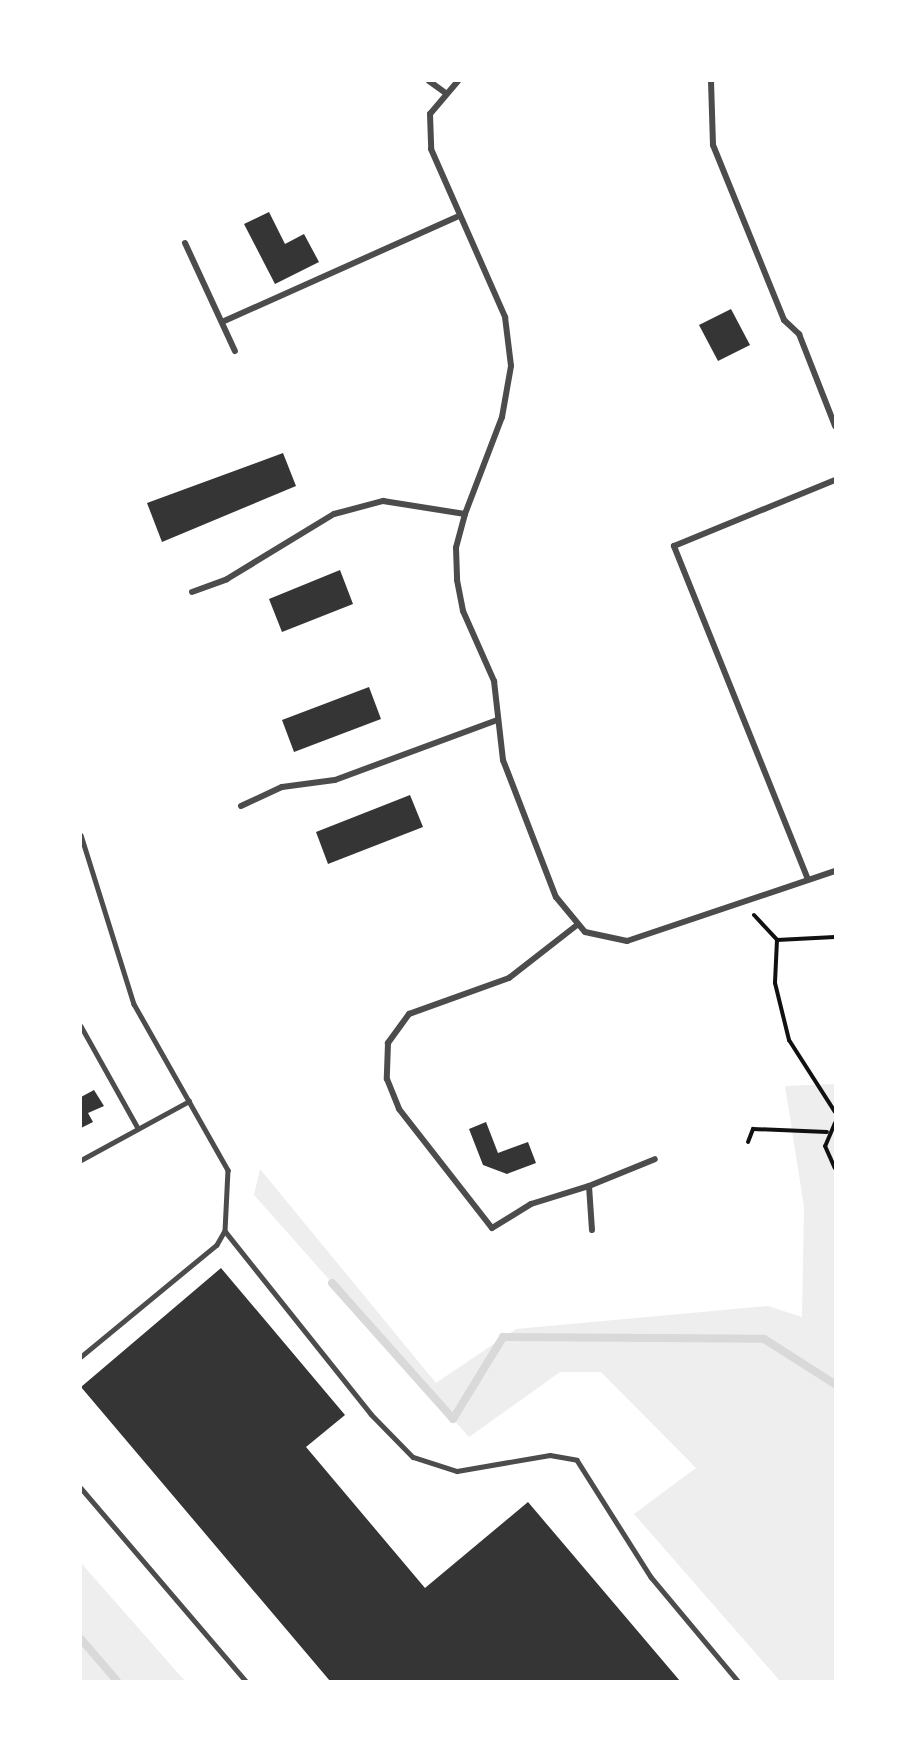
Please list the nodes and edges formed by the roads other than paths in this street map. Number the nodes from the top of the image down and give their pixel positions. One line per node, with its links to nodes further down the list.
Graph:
1 (429, 81): 4 (street)
2 (458, 81): 4 (street)
3 (711, 81): 9 (street)
4 (444, 92): 5 (street)
5 (457, 218): 7 (street); 11 (street)
6 (185, 243): 7 (street)
7 (222, 322): 8 (street)
8 (235, 351)
9 (835, 426)
10 (835, 480): 17 (street)
11 (465, 514): 12 (street); 13 (street)
12 (192, 592)
13 (497, 720): 14 (street); 18 (street)
14 (241, 806)
15 (81, 835): 20 (lane)
16 (835, 872): 17 (street)
17 (807, 877): 18 (street)
18 (577, 925): 24 (street)
19 (81, 1026): 21 (lane)
20 (189, 1101): 21 (lane); 26 (lane)
21 (138, 1128): 23 (lane)
22 (655, 1159): 24 (street)
23 (81, 1160)
24 (589, 1186): 25 (street)
25 (592, 1230)
26 (225, 1231): 27 (lane); 30 (lane)
27 (81, 1357)
28 (81, 1488): 29 (lane)
29 (246, 1681)
30 (738, 1681)

